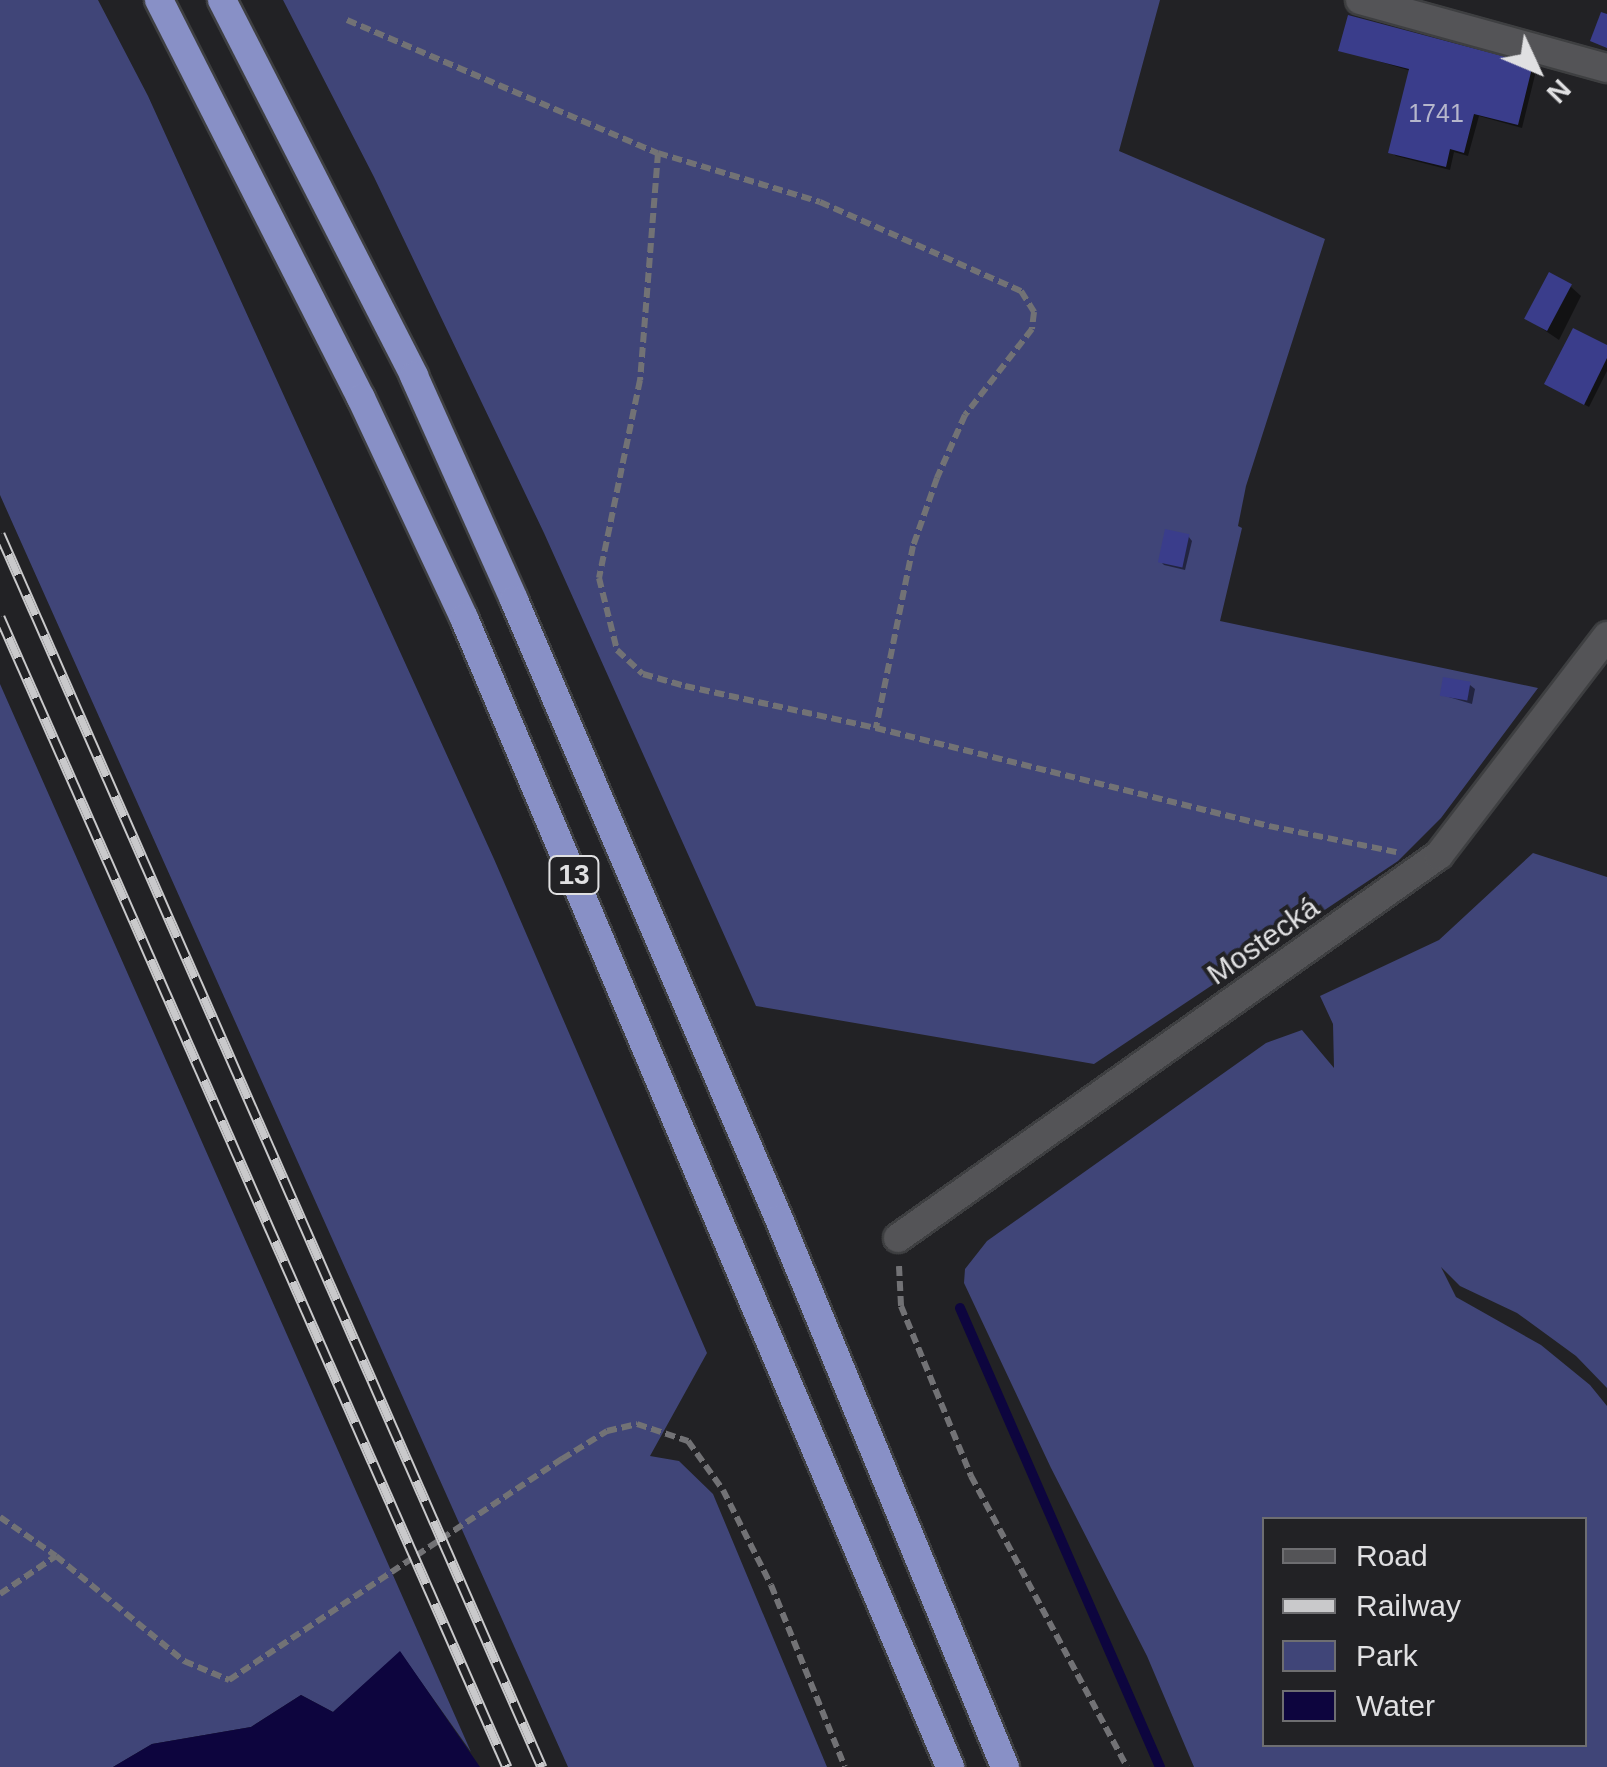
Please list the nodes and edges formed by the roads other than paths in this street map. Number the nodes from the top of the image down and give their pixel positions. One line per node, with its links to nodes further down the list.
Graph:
1 (160, 0): 7 (highway, 13)
2 (222, 0): 8 (highway, 13)
3 (1360, 0): 4 (street)
4 (1607, 68)
5 (1607, 636): 6 (street, Mostecká)
6 (898, 1238)
7 (950, 1767)
8 (1005, 1767)

